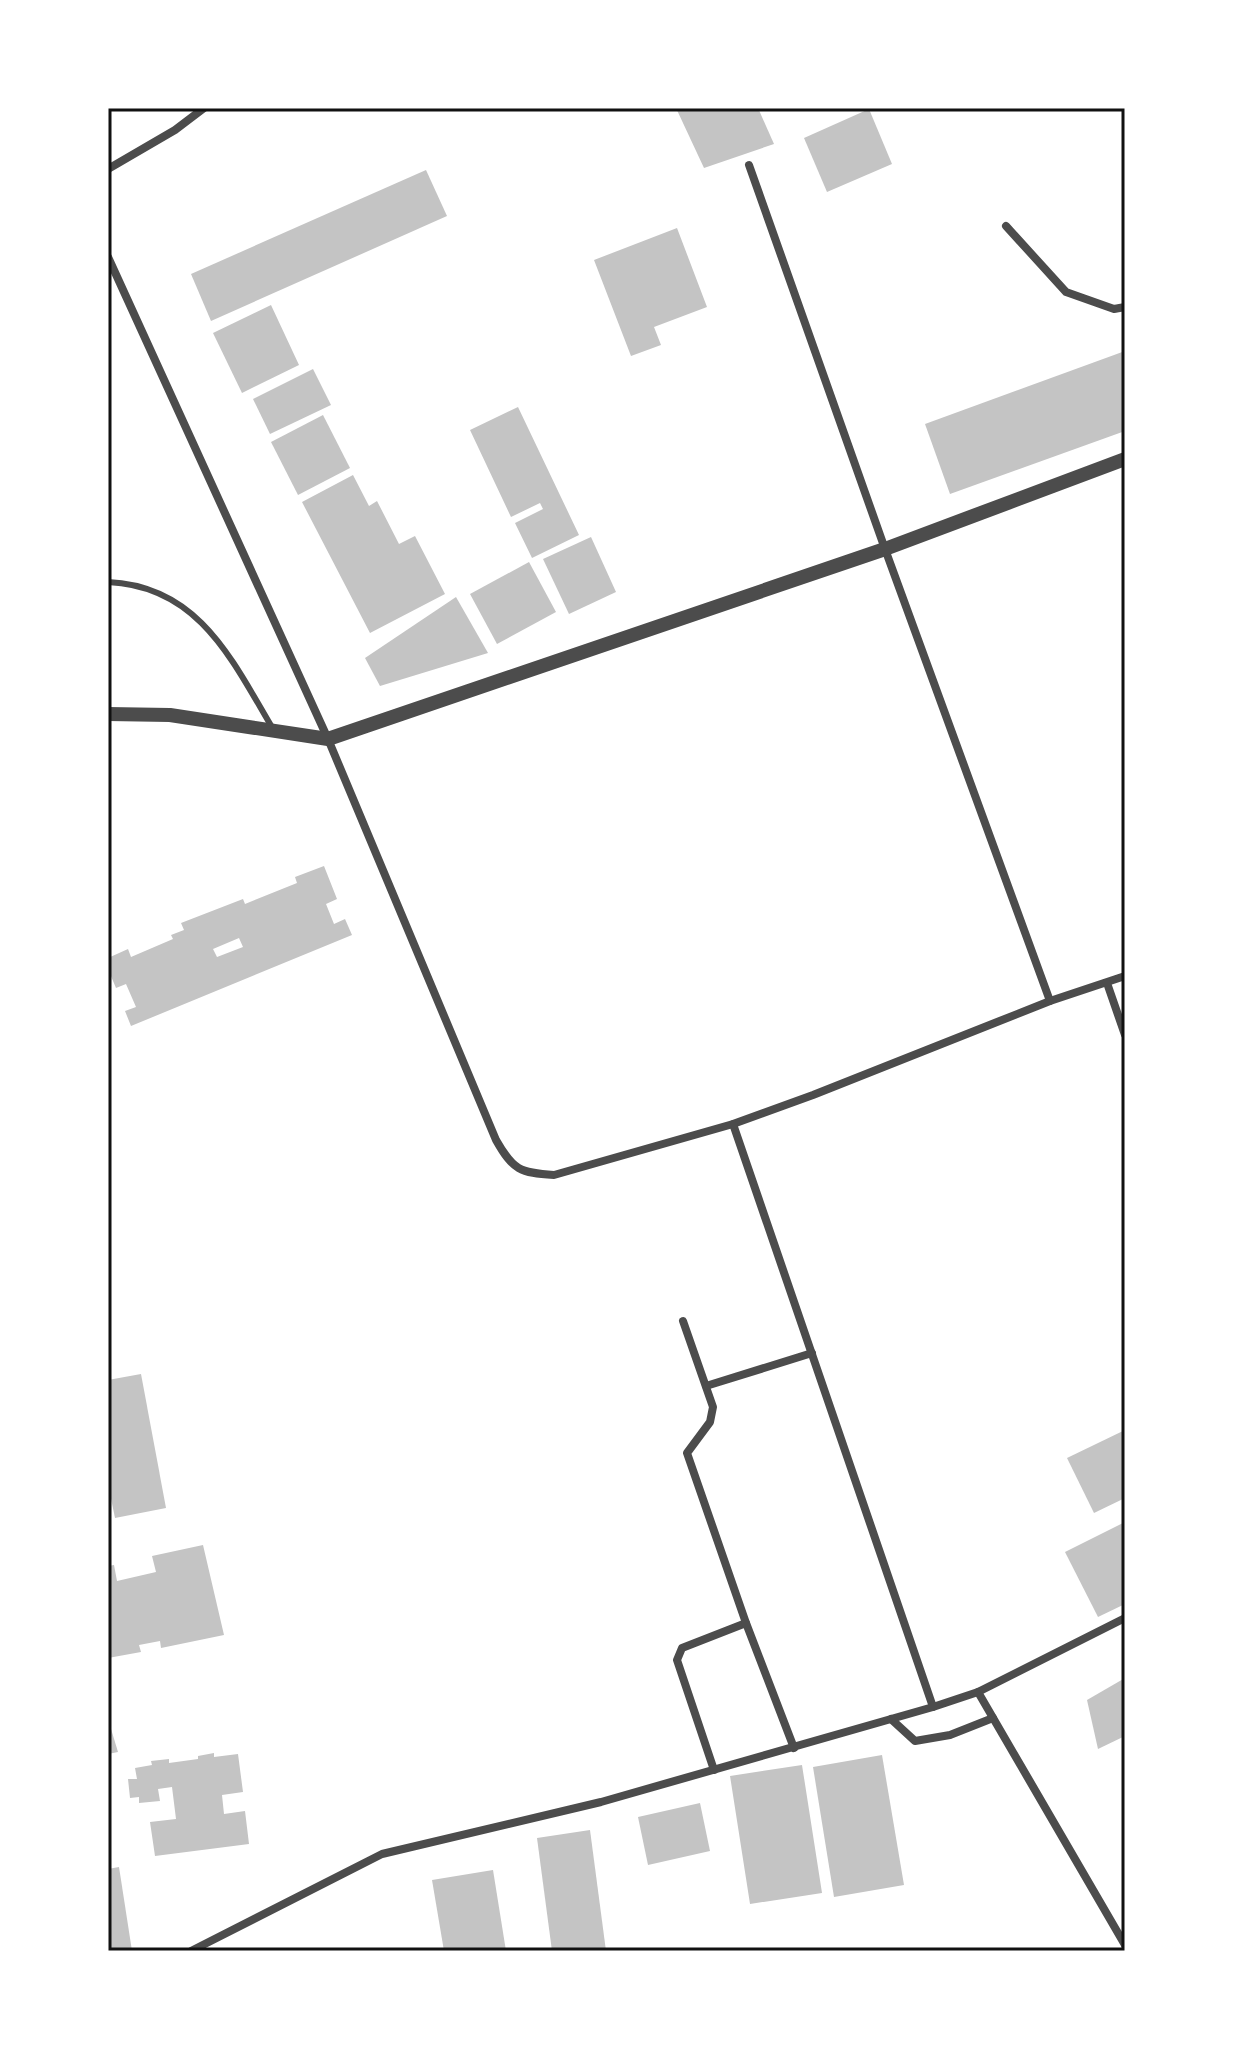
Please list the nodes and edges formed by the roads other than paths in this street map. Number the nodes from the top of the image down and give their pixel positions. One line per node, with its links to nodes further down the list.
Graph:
1 (204, 108): 3 (street)
2 (749, 165): 8 (street)
3 (108, 169)
4 (1006, 226): 6 (street)
5 (108, 257): 12 (street)
6 (1125, 307)
7 (1125, 459): 8 (street)
8 (885, 549): 12 (street); 15 (street)
9 (108, 582): 11 (lane)
10 (108, 714): 11 (street)
11 (273, 729): 12 (street)
12 (328, 739): 17 (street)
13 (1125, 976): 14 (street)
14 (1107, 983): 15 (street); 16 (street)
15 (1050, 1001): 17 (street)
16 (1125, 1035)
17 (733, 1124): 19 (street)
18 (683, 1321): 20 (street)
19 (812, 1353): 20 (street); 24 (street)
20 (706, 1386): 22 (street)
21 (1125, 1618): 23 (street)
22 (746, 1623): 27 (street); 28 (street)
23 (978, 1692): 24 (street); 25 (street)
24 (933, 1707): 26 (street)
25 (993, 1718): 26 (street); 29 (street)
26 (891, 1719): 27 (street)
27 (794, 1748): 28 (street)
28 (714, 1770): 30 (street)
29 (1125, 1945)
30 (191, 1951)

